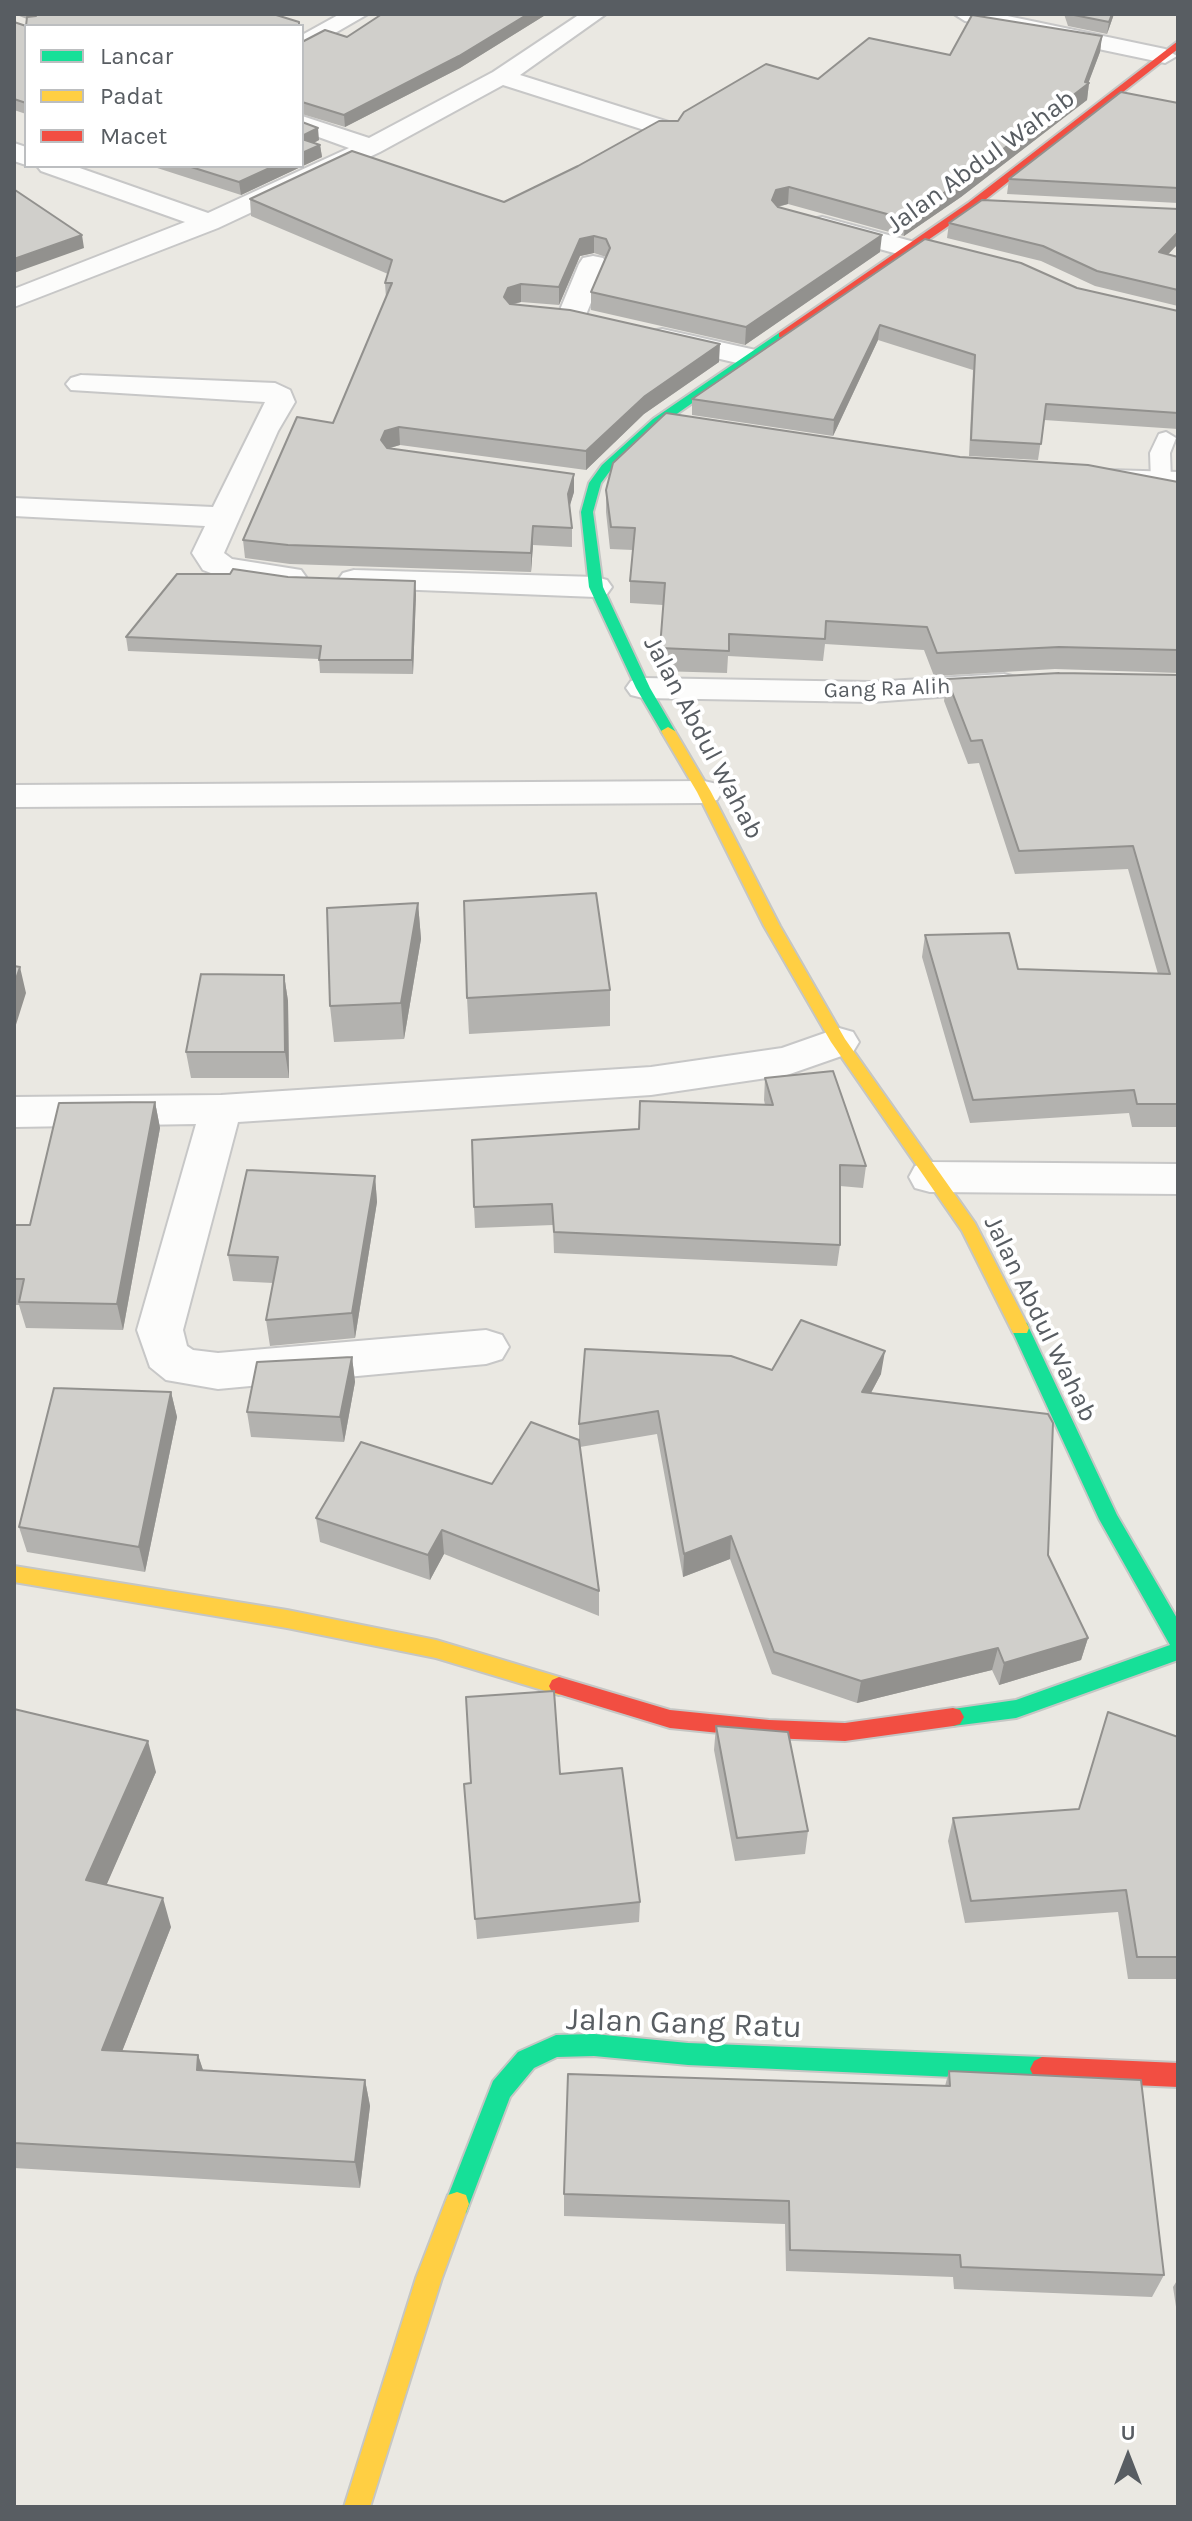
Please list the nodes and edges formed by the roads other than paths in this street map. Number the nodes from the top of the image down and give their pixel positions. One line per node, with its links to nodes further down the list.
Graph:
1 (301, 14): 5 (street)
2 (357, 14): 5 (street)
3 (595, 14): 8 (street)
4 (965, 14): 7 (street)
5 (336, 26): 6 (street)
6 (304, 44)
7 (1172, 50): 13 (street, Jalan Abdul Wahab)
8 (501, 77): 10 (street); 11 (street)
9 (304, 124): 11 (street)
10 (669, 130)
11 (371, 147): 16 (street)
12 (56, 168): 16 (street)
13 (972, 205): 14 (street); 17 (street, Jalan Abdul Wahab)
14 (1014, 205)
15 (802, 219): 17 (street)
16 (209, 222): 20 (street)
17 (914, 245): 18 (street); 25 (street, Jalan Abdul Wahab)
18 (948, 249)
19 (593, 264): 22 (street)
20 (14, 299)
21 (540, 314): 22 (street)
22 (571, 317): 23 (street)
23 (601, 323)
24 (630, 330): 25 (street)
25 (750, 357): 27 (street, Jalan Abdul Wahab)
26 (81, 384): 33 (street)
27 (657, 422): 28 (street); 34 (street, Jalan Abdul Wahab)
28 (702, 429)
29 (1166, 438): 31 (lane)
30 (1072, 477): 31 (street)
31 (1170, 481)
32 (14, 507): 33 (street)
33 (223, 517): 34 (street)
34 (596, 587): 36 (street, Jalan Abdul Wahab)
35 (1040, 683): 36 (street, Gang Ra Alih)
36 (643, 688): 37 (street, Jalan Abdul Wahab)
37 (704, 792): 38 (street); 39 (street, Jalan Abdul Wahab)
38 (14, 796)
39 (839, 1042): 40 (street); 42 (street, Jalan Abdul Wahab)
40 (221, 1109): 41 (street); 44 (street)
41 (14, 1112)
42 (930, 1177): 43 (street); 46 (street, Jalan Abdul Wahab)
43 (1178, 1179)
44 (486, 1347)
45 (14, 1574): 47 (street)
46 (1178, 1639)
47 (1178, 1651)
48 (1178, 2075): 49 (street, Jalan Gang Ratu)
49 (357, 2507)

